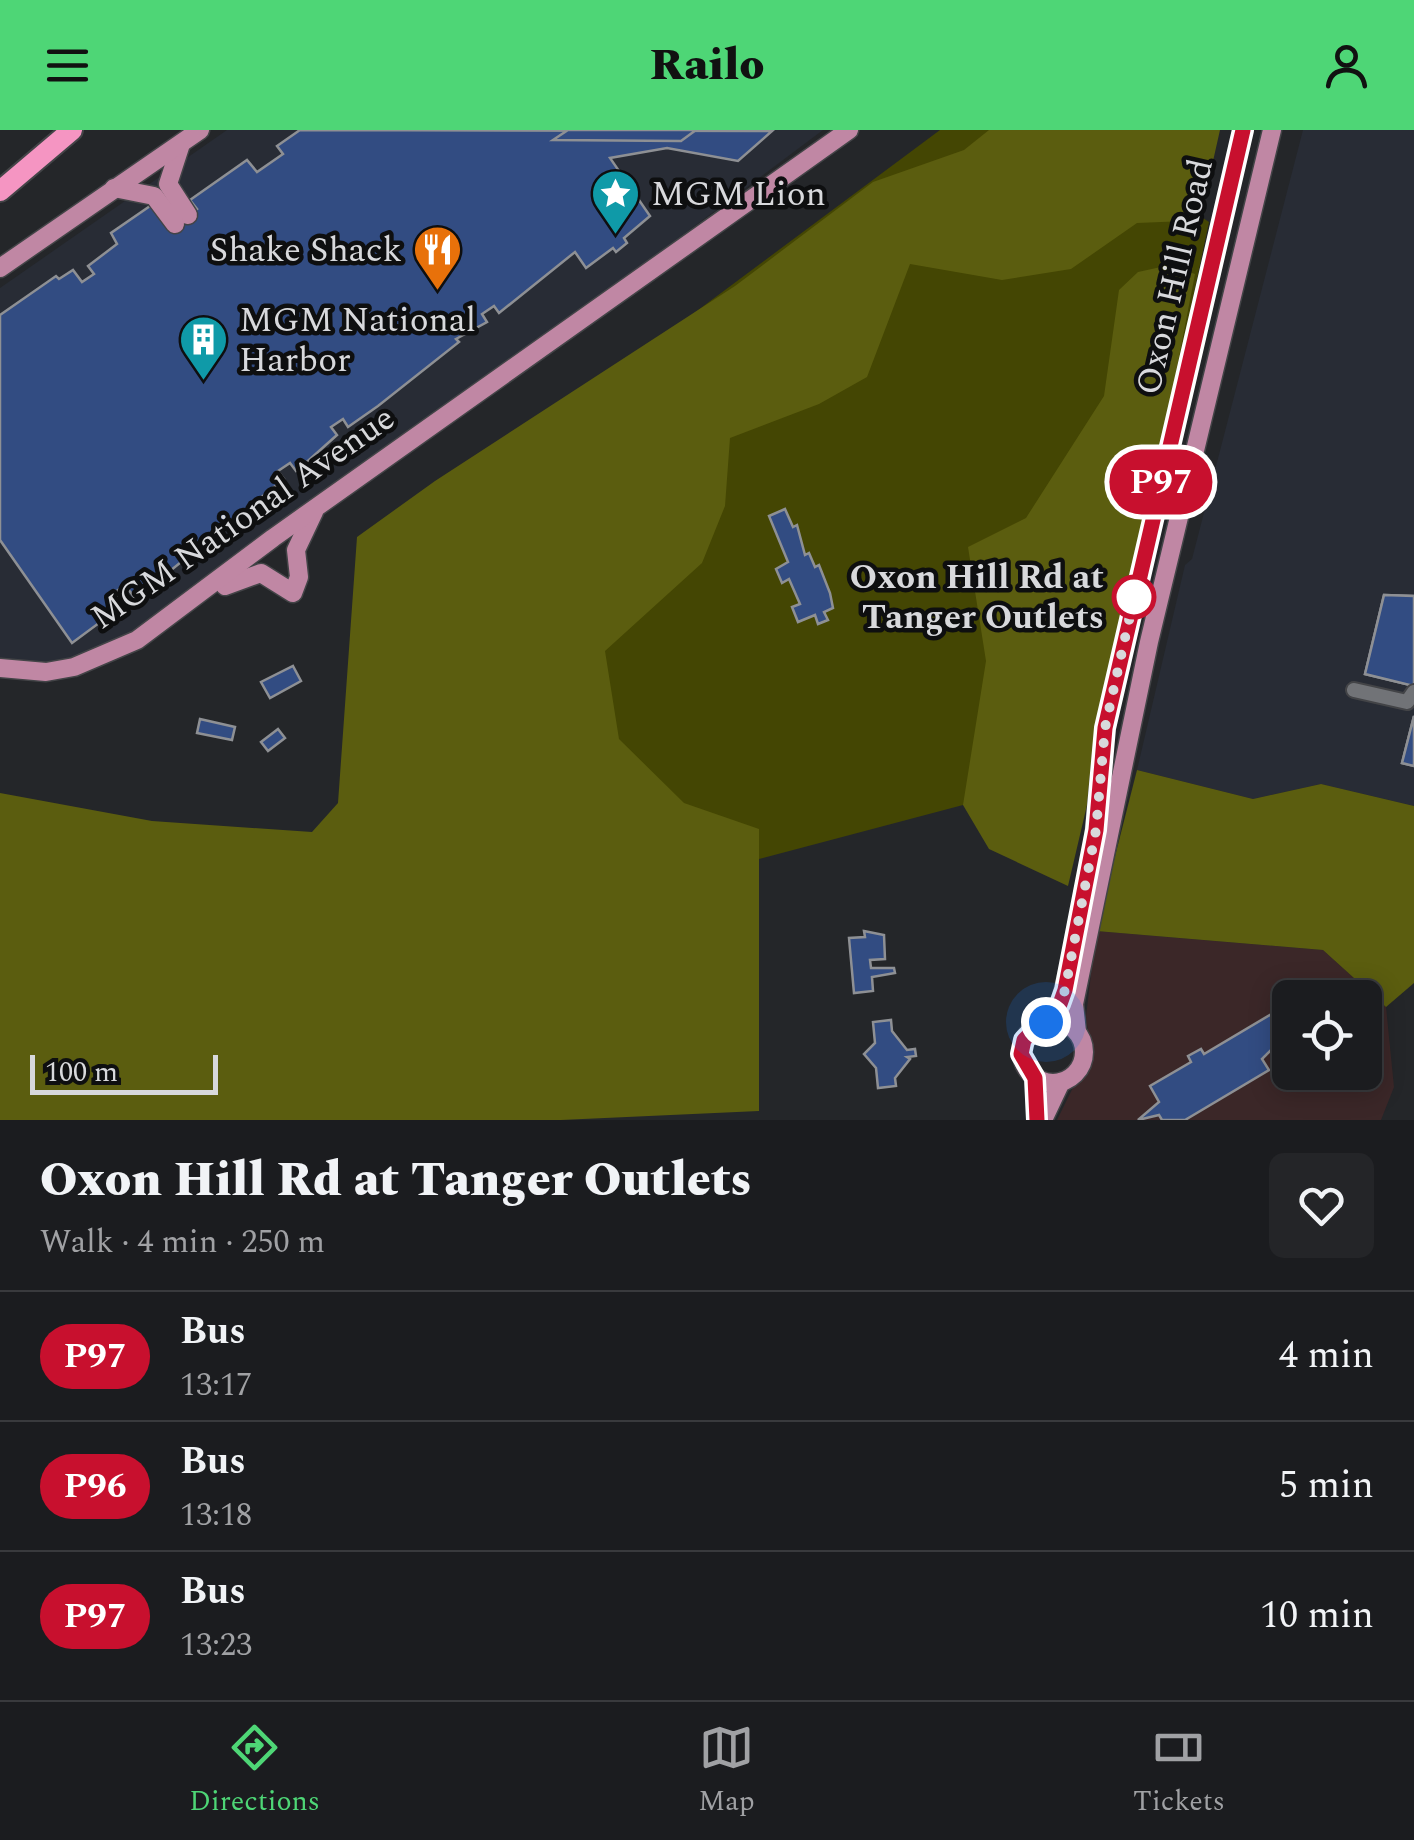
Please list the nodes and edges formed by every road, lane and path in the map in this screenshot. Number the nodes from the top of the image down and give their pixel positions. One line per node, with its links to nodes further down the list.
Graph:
1 (68, 130): 7 (highway); 9 (highway)
2 (200, 130): 6 (main road)
3 (850, 130): 11 (main road, MGM National Avenue)
4 (1243, 130): 16 (main road, Oxon Hill Road)
5 (1272, 130): 17 (main road, Oxon Hill Road)
6 (182, 144): 8 (main road); 8 (main road)
7 (0, 177)
8 (114, 188): 10 (main road)
9 (0, 191)
10 (0, 268)
11 (316, 507): 12 (main road, MGM National Avenue); 12 (main road)
12 (196, 599): 13 (main road, MGM National Avenue)
13 (0, 668)
14 (1354, 690): 15 (street)
15 (1414, 692)
16 (1046, 1022): 17 (main road); 18 (main road)
17 (1077, 1032): 19 (main road)
18 (1035, 1078): 19 (main road); 20 (main road)
19 (1061, 1082): 20 (main road)
20 (1040, 1120)

